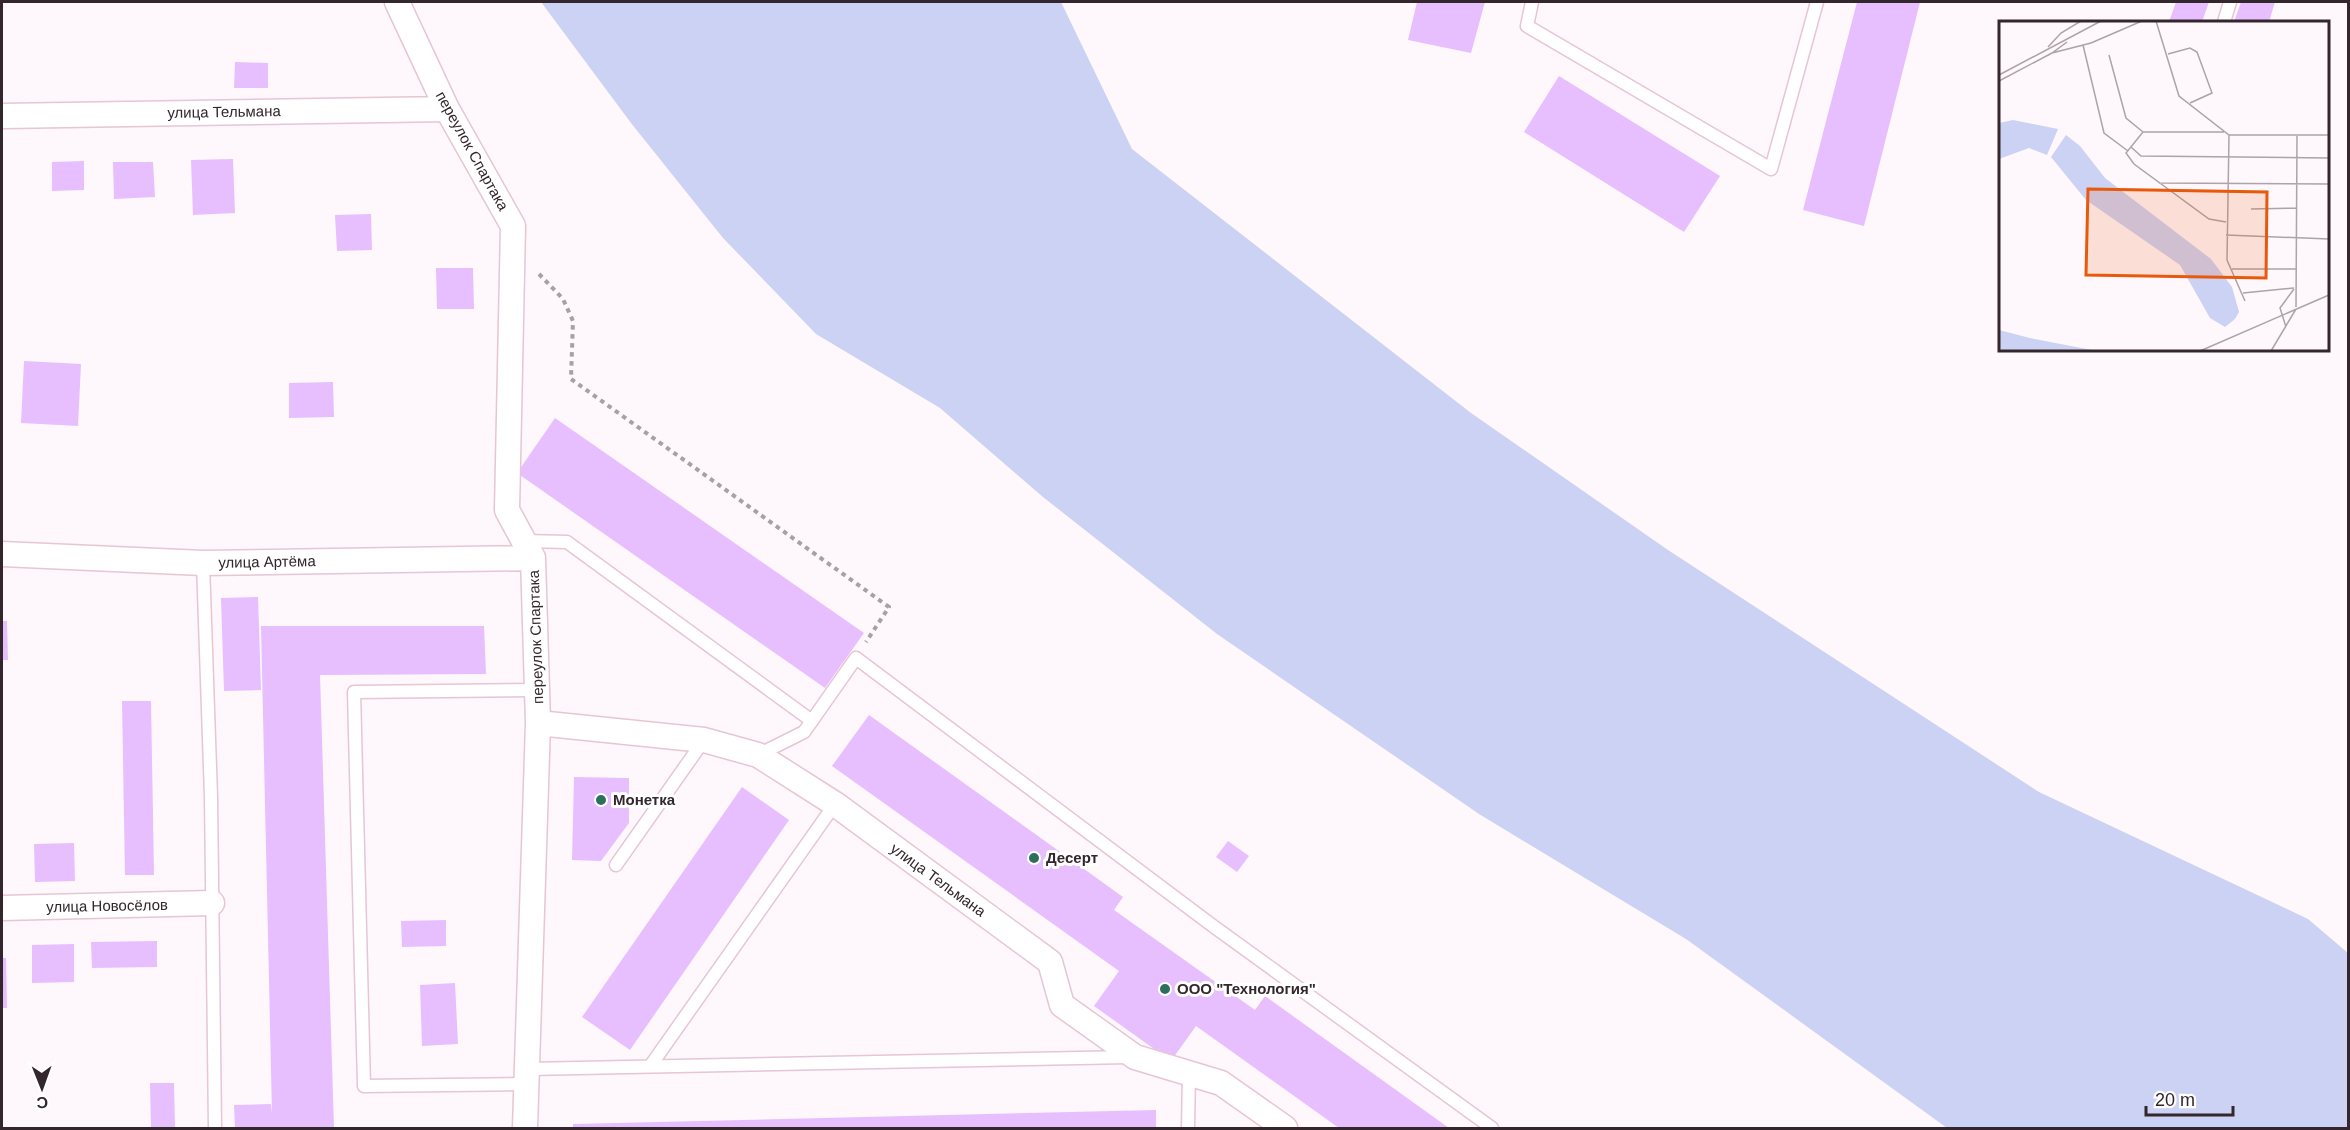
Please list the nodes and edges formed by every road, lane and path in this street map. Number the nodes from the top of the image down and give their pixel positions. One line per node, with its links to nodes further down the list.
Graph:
1 (397, 2): 6 (street, переулок Спартака)
2 (1532, 2): 3 (lane)
3 (1817, 2)
4 (2230, 2): 5 (lane)
5 (2223, 21)
6 (447, 109): 7 (street, улица Тельмана); 8 (street, переулок Спартака)
7 (2, 116)
8 (513, 246): 9 (street, переулок Спартака); 12 (path)
9 (528, 549): 11 (street, улица Артёма); 13 (street, переулок Спартака); 14 (lane)
10 (2, 554): 11 (street, улица Артёма)
11 (203, 563): 20 (lane)
12 (856, 657): 14 (lane); 30 (lane)
13 (537, 690): 15 (street, переулок Спартака); 25 (lane)
14 (812, 721): 17 (lane)
15 (538, 723): 16 (street, улица Тельмана); 25 (street, переулок Спартака)
16 (704, 741): 17 (street, улица Тельмана); 19 (lane)
17 (759, 755): 18 (street, улица Тельмана)
18 (835, 804): 22 (street, улица Тельмана); 23 (lane)
19 (616, 865)
20 (212, 903): 21 (street, улица Новосёлов); 26 (lane)
21 (2, 908)
22 (1135, 1057): 23 (lane); 24 (street, улица Тельмана)
23 (651, 1065): 25 (lane)
24 (1189, 1074): 28 (lane); 29 (street, улица Тельмана)
25 (527, 1076): 27 (street, переулок Спартака)
26 (215, 1128)
27 (525, 1128)
28 (1188, 1128)
29 (1285, 1128)
30 (1492, 1128)

